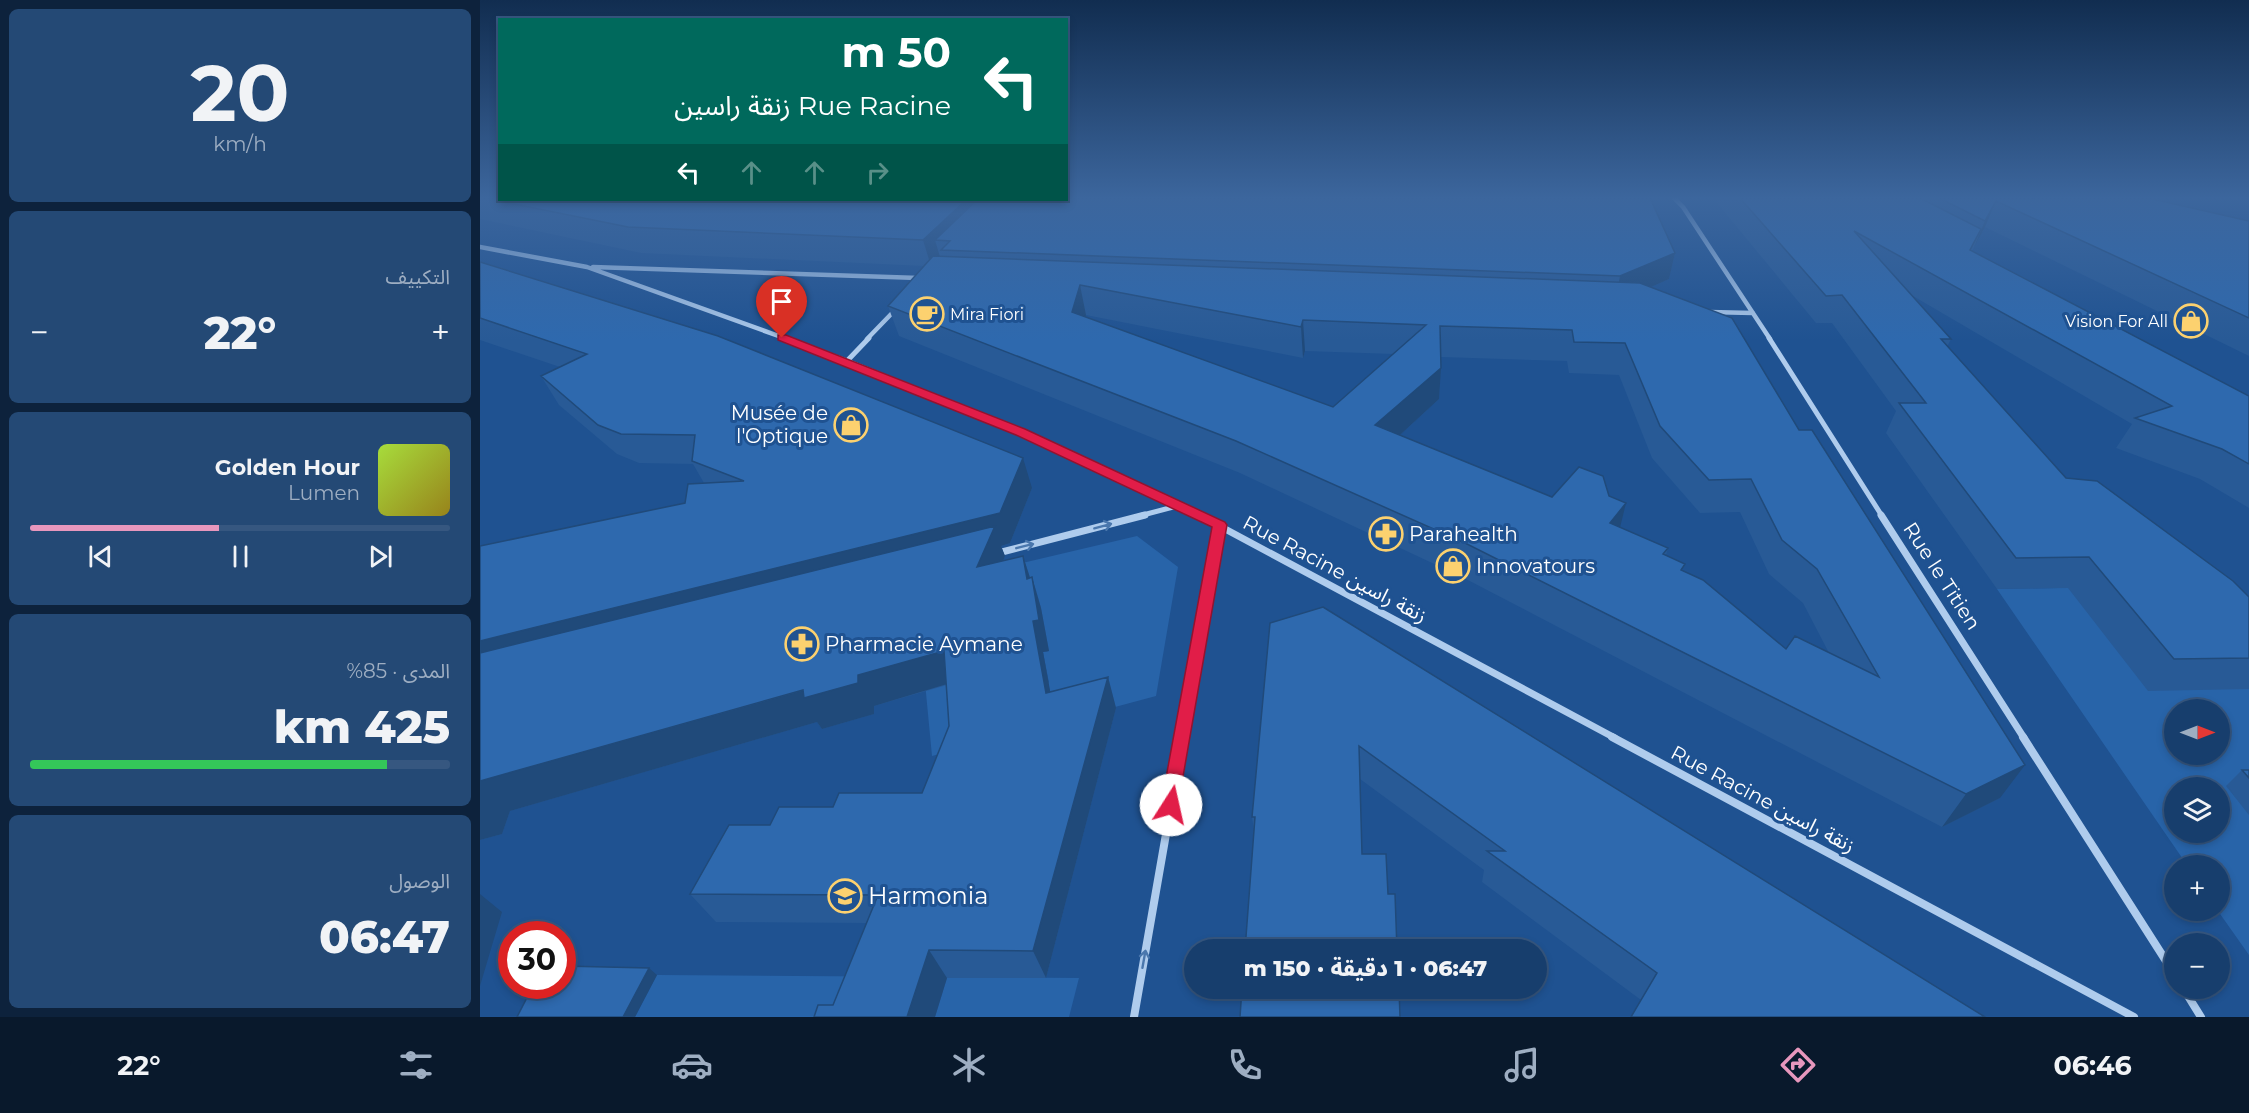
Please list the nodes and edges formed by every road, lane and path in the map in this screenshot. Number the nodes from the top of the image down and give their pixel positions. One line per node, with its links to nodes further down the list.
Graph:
1 (1708, 245): 7 (street, Rue le Titien)
2 (480, 247): 3 (street, Rue Racine زنقة راسين)
3 (587, 267): 4 (street); 8 (street, Rue Racine زنقة راسين)
4 (917, 287)
5 (902, 303): 8 (street)
6 (1706, 311): 7 (street)
7 (1753, 313): 12 (street, Rue le Titien)
8 (847, 361): 9 (street, Rue Racine زنقة راسين)
9 (1181, 505): 10 (street, Rue Racine زنقة راسين); 11 (street, one-way to 9)
10 (1220, 525): 14 (street, one-way to 10); 15 (street, Rue Racine زنقة راسين)
11 (988, 555)
12 (2164, 958)
13 (2190, 999): 16 (street)
14 (1134, 1017)
15 (2134, 1017)
16 (2202, 1017)

